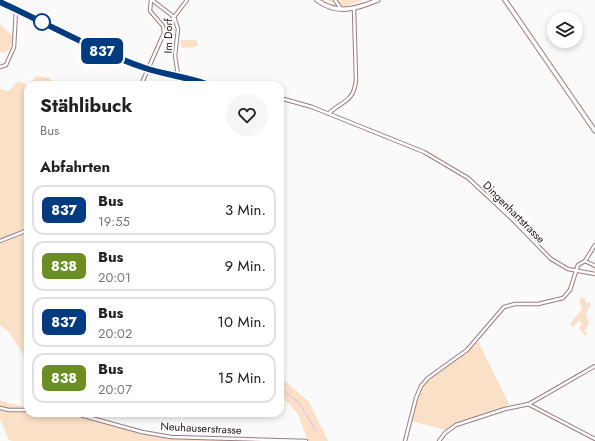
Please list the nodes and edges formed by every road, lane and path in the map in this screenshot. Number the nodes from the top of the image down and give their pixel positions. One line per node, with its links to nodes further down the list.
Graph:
1 (152, 0): 11 (street); 12 (street, Im Dorf)
2 (187, 0): 11 (street, Im Dorf)
3 (317, 0): 10 (street)
4 (336, 0): 10 (street)
5 (378, 0): 8 (street)
6 (505, 0): 20 (street)
7 (0, 2): 9 (street)
8 (354, 9): 10 (street); 19 (street)
9 (16, 10): 13 (street); 14 (street)
10 (341, 10)
11 (174, 17): 12 (street); 15 (street, Im Dorf)
12 (164, 33): 14 (street, Im Dorf)
13 (0, 67)
14 (149, 69): 15 (street); 16 (street, Im Dorf)
15 (178, 76): 17 (street)
16 (142, 81)
17 (195, 81)
18 (284, 99): 19 (street, Dingenhartstrasse)
19 (329, 114): 26 (street, Dingenhartstrasse)
20 (595, 131)
21 (24, 232): 22 (street)
22 (0, 241)
23 (595, 245): 24 (street)
24 (585, 261): 25 (street); 26 (street)
25 (595, 266)
26 (576, 271): 27 (street, Dingenhartstrasse); 35 (street)
27 (595, 274)
28 (595, 366): 29 (street)
29 (527, 404): 33 (street); 36 (street)
30 (0, 408): 31 (street)
31 (24, 410)
32 (88, 417): 34 (street, Neuhauserstrasse)
33 (595, 439)
34 (306, 441)
35 (405, 441)
36 (439, 441)

